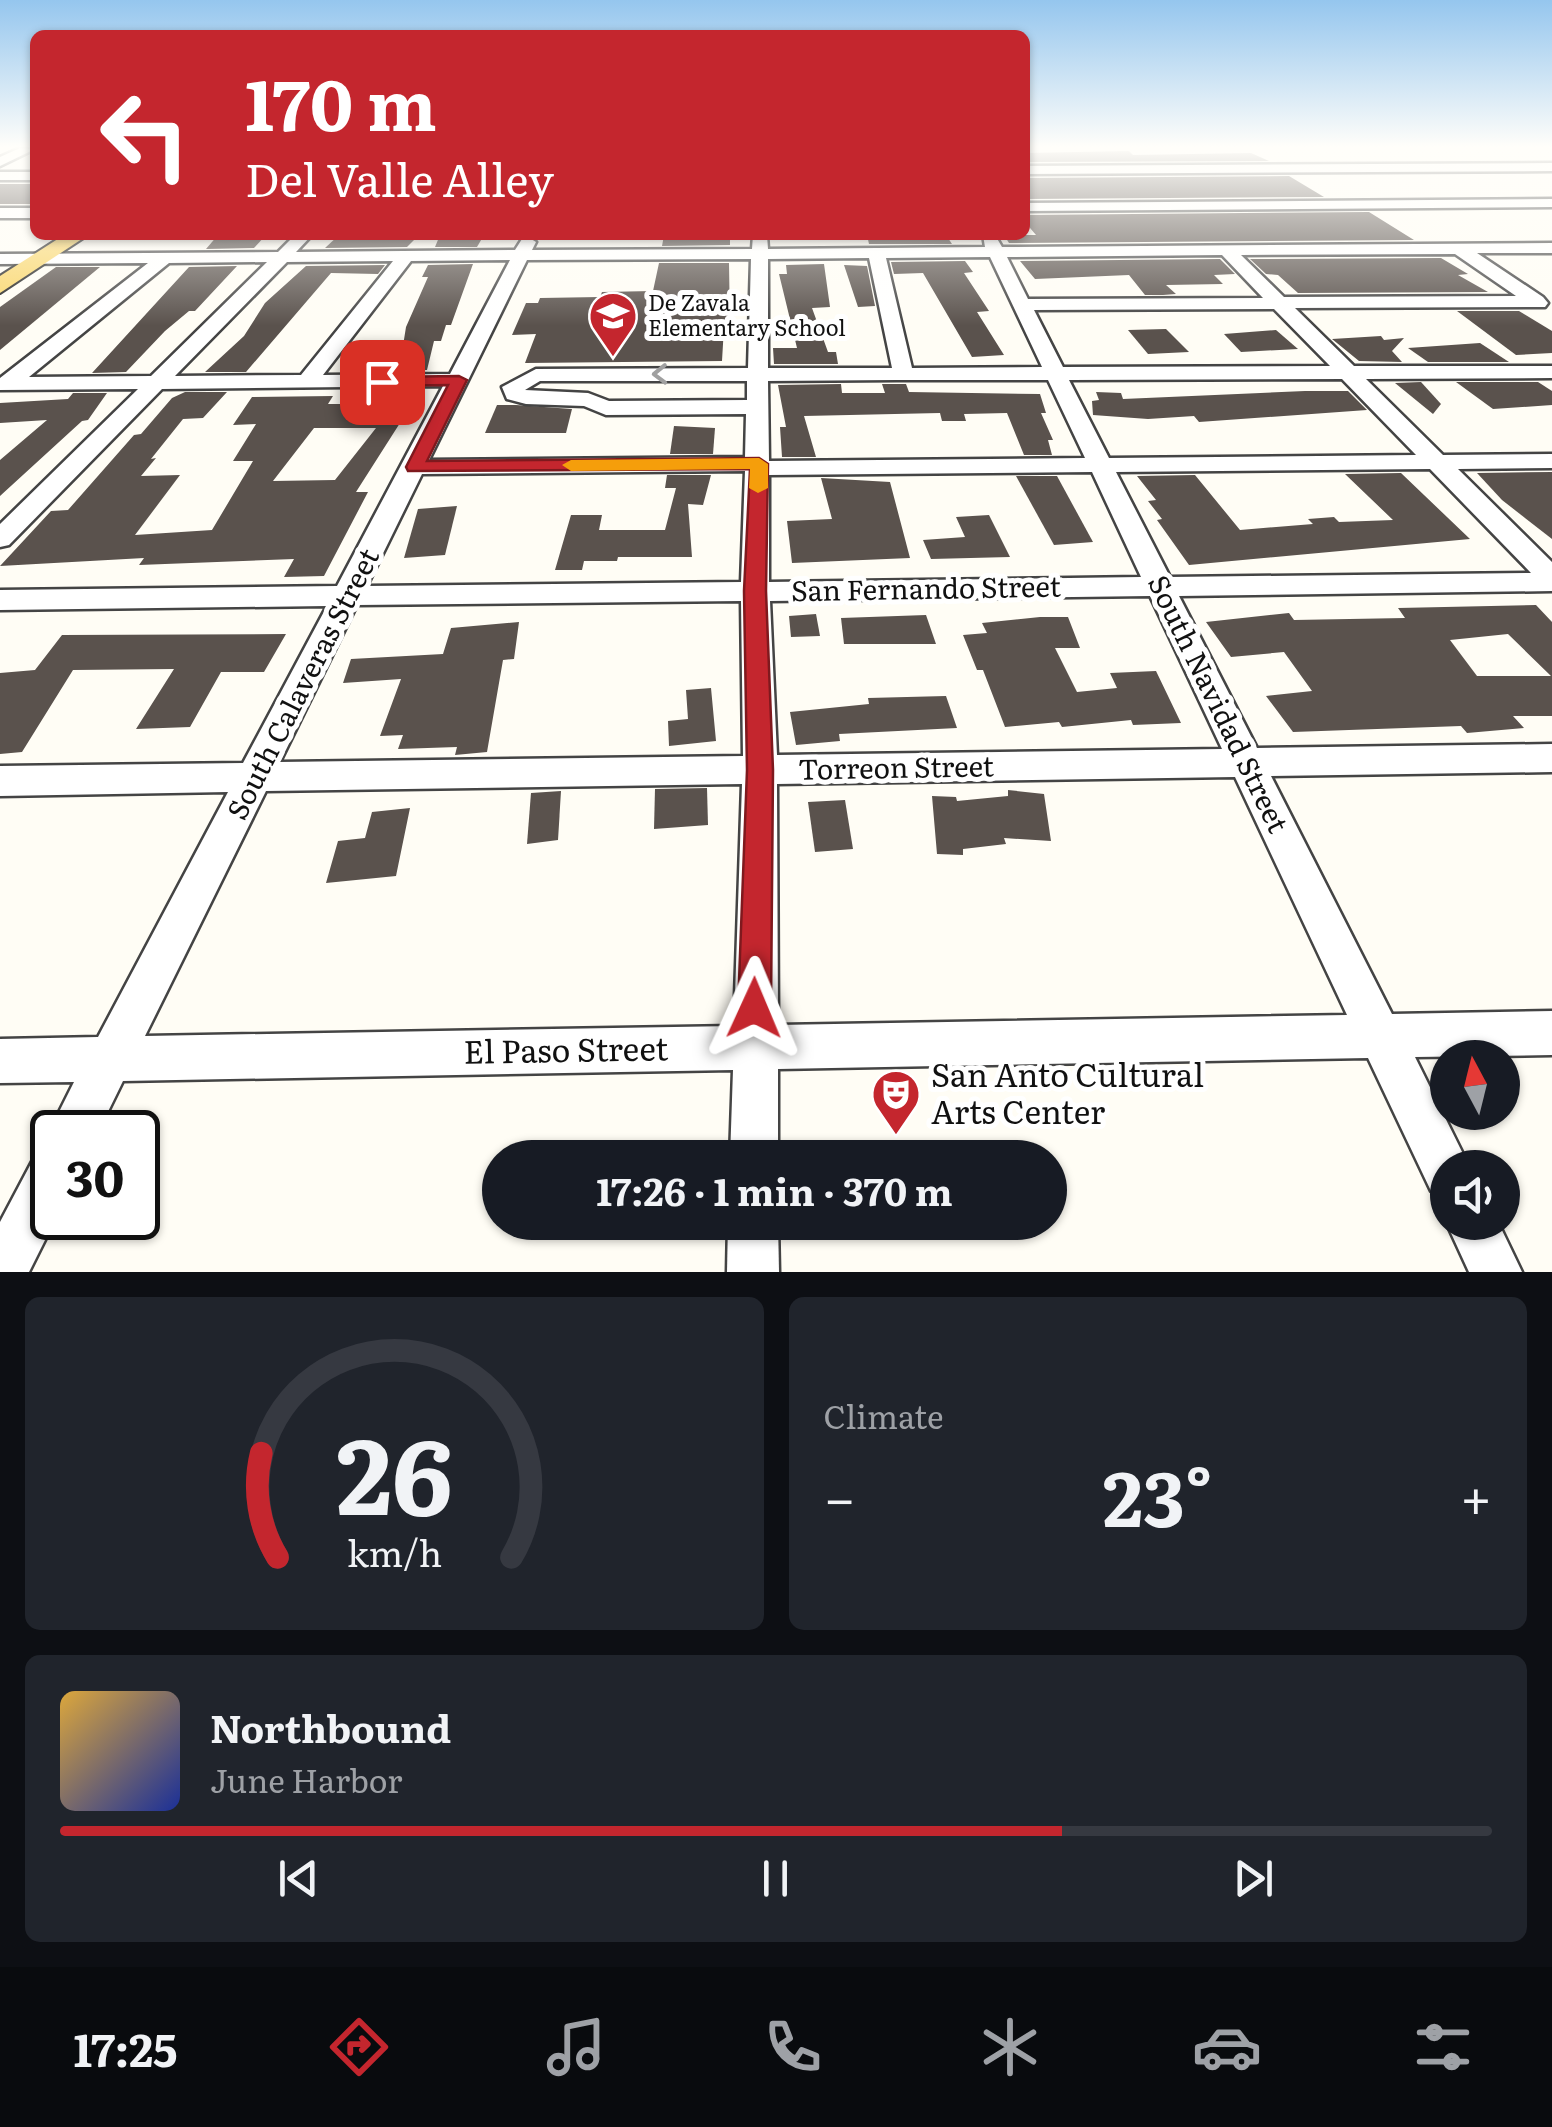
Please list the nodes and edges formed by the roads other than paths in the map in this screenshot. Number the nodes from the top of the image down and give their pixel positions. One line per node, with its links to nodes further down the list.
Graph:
1 (1201, 207): 14 (street)
2 (1411, 207): 12 (street)
3 (0, 212): 4 (street)
4 (30, 213)
5 (70, 240): 19 (main road)
6 (299, 240): 16 (street)
7 (795, 240): 10 (street)
8 (991, 243): 14 (street); 15 (street); 22 (street, South Navidad Street)
9 (760, 244): 10 (street); 11 (street); 29 (street)
10 (824, 244): 15 (street)
11 (526, 245): 17 (street); 30 (street, South Calaveras Street)
12 (1466, 248): 13 (street); 14 (street); 24 (street)
13 (1552, 248)
14 (1235, 250): 23 (street)
15 (876, 252): 28 (street)
16 (282, 256): 17 (street); 20 (street); 32 (street)
17 (406, 256): 31 (street)
18 (0, 258): 19 (street)
19 (42, 258): 20 (street); 21 (main road)
20 (165, 258): 33 (street)
21 (0, 286)
22 (1022, 304): 23 (street); 27 (street, South Navidad Street)
23 (1278, 304): 24 (street); 26 (street)
24 (1544, 306)
25 (1552, 372): 26 (street)
26 (1347, 374): 27 (street); 36 (street)
27 (1057, 375): 28 (street); 37 (street, South Navidad Street)
28 (904, 376): 29 (street)
29 (758, 377): 34 (street); 34 (street, one-way to 34)
30 (459, 380): 31 (street); 39 (street, South Calaveras Street)
31 (306, 382): 32 (street)
32 (158, 383): 33 (street); 40 (street)
33 (4, 384)
34 (758, 407): 38 (street)
35 (1552, 461): 36 (street)
36 (1438, 462): 37 (street); 41 (street)
37 (1098, 464): 38 (street); 42 (street, South Navidad Street)
38 (759, 466): 39 (street); 43 (street)
39 (415, 467): 44 (street, South Calaveras Street)
40 (0, 539)
41 (1552, 580): 42 (street, San Fernando Street)
42 (1160, 587): 43 (street, San Fernando Street); 47 (street, South Navidad Street)
43 (755, 591): 44 (street, San Fernando Street); 48 (street)
44 (348, 596): 45 (street, San Fernando Street); 49 (street, South Calaveras Street)
45 (0, 600)
46 (1552, 758): 47 (street, Torreon Street)
47 (1247, 763): 48 (street, Torreon Street); 52 (street, South Navidad Street)
48 (760, 770): 49 (street, Torreon Street); 53 (street)
49 (255, 777): 50 (street, Torreon Street); 54 (street, South Calaveras Street)
50 (0, 781)
51 (1552, 1032): 52 (street, El Paso Street)
52 (1380, 1036): 53 (street, El Paso Street); 58 (street, South Navidad Street)
53 (754, 1047): 54 (street, El Paso Street); 57 (street)
54 (111, 1058): 55 (street, El Paso Street); 56 (street, South Calaveras Street)
55 (0, 1060)
56 (85, 1110)
57 (754, 1140)
58 (1436, 1150)
59 (30, 1217): 62 (street)
60 (754, 1240): 63 (street)
61 (1480, 1240): 64 (street)
62 (2, 1272)
63 (754, 1272)
64 (1496, 1272)

